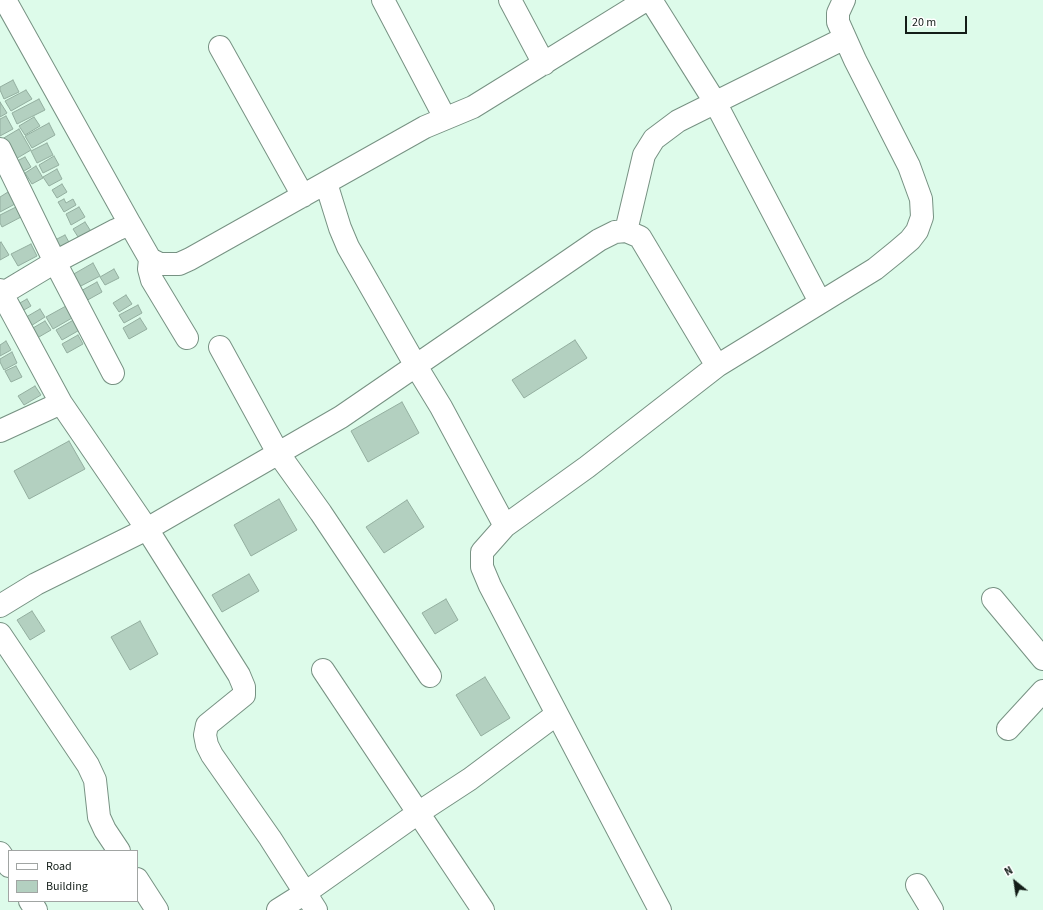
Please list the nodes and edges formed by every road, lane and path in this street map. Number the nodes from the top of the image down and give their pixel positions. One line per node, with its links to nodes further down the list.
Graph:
1 (5, 0): 15 (street)
2 (383, 0): 11 (street)
3 (510, 0): 9 (street)
4 (646, 0): 9 (street)
5 (651, 0): 10 (street)
6 (844, 0): 7 (street)
7 (845, 38): 10 (street); 20 (street)
8 (220, 47): 14 (street)
9 (544, 64): 11 (street)
10 (715, 102): 16 (street); 20 (street)
11 (445, 118): 13 (street)
12 (0, 149): 18 (street)
13 (326, 183): 14 (street); 23 (street)
14 (303, 196): 17 (street)
15 (130, 224): 17 (street); 18 (street)
16 (626, 232): 23 (street); 24 (street)
17 (150, 259): 21 (street)
18 (56, 262): 19 (street); 25 (street)
19 (1, 293): 26 (street)
20 (820, 302): 24 (street)
21 (187, 338)
22 (220, 347): 28 (street)
23 (416, 366): 28 (street); 29 (street)
24 (717, 366): 29 (street)
25 (113, 373)
26 (61, 404): 27 (street); 30 (street)
27 (0, 431)
28 (278, 453): 30 (street); 36 (street)
29 (505, 526): 38 (street)
30 (146, 529): 32 (street); 46 (street)
31 (993, 599): 34 (street)
32 (0, 606)
33 (0, 634): 41 (street)
34 (1043, 659)
35 (323, 670): 40 (street)
36 (430, 676)
37 (1043, 691): 39 (street)
38 (556, 714): 40 (street); 50 (street)
39 (1008, 730)
40 (418, 813): 46 (street); 49 (street)
41 (118, 850)
42 (0, 853): 43 (street)
43 (8, 865)
44 (138, 881): 47 (street)
45 (917, 885): 51 (street)
46 (311, 902): 48 (street)
47 (157, 910)
48 (278, 910)
49 (483, 910)
50 (660, 910)
51 (932, 910)

